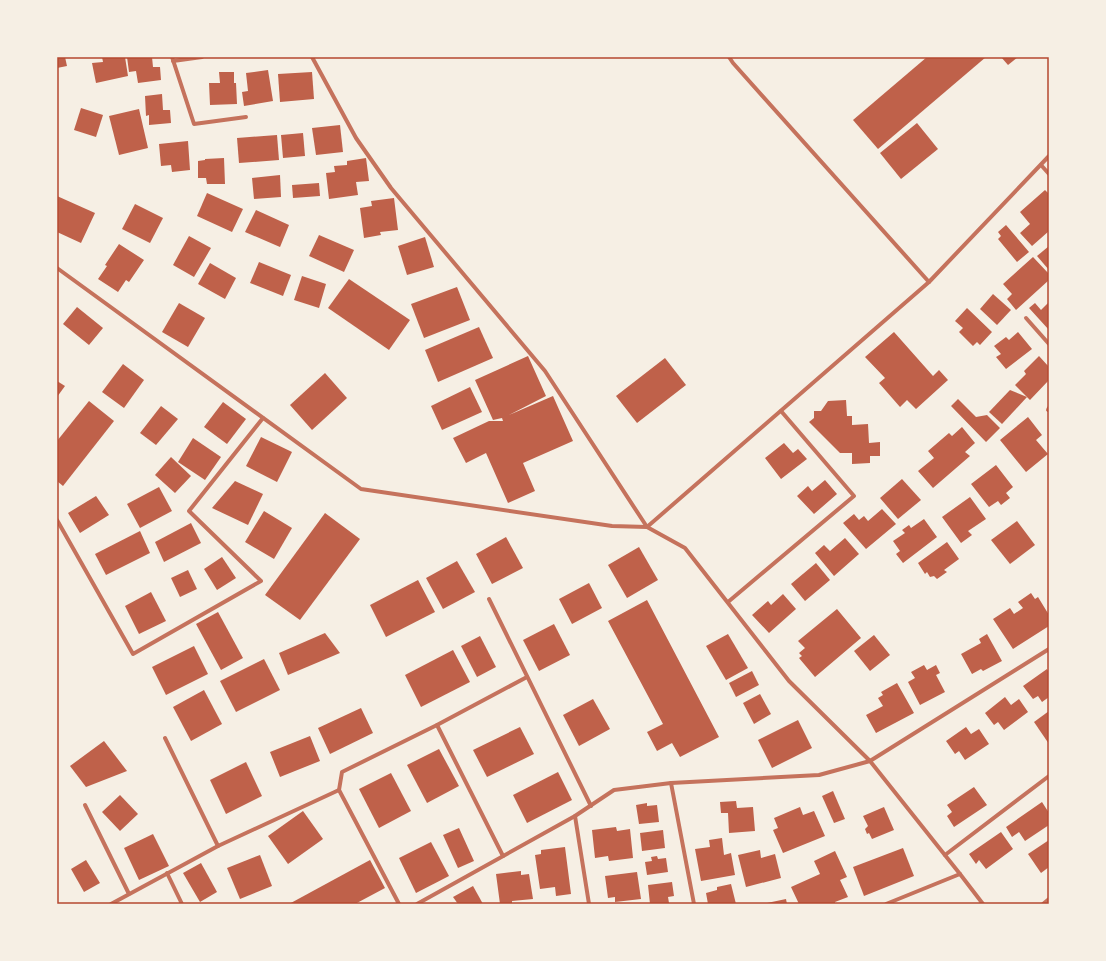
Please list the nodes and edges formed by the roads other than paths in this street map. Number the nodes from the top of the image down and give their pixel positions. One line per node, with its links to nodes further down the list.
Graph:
1 (202, 57): 4 (street)
2 (312, 57): 16 (street)
3 (729, 57): 10 (street)
4 (173, 59): 5 (street)
5 (246, 117)
6 (1049, 156): 7 (street)
7 (1041, 165): 8 (street); 10 (street)
8 (1049, 174)
9 (57, 268): 14 (street)
10 (929, 282): 13 (street)
11 (1026, 318): 12 (street)
12 (1049, 344)
13 (781, 411): 16 (street); 18 (street)
14 (263, 418): 15 (street); 16 (street)
15 (57, 520)
16 (647, 527): 18 (street)
17 (489, 599): 20 (street)
18 (728, 602): 23 (street)
19 (1049, 650): 23 (street)
20 (527, 677): 21 (street); 28 (street)
21 (437, 725): 26 (street); 32 (street)
22 (165, 738): 30 (street)
23 (870, 760): 25 (street); 31 (street)
24 (1049, 776): 31 (street)
25 (671, 783): 28 (street); 42 (street)
26 (339, 790): 30 (street); 39 (street)
27 (85, 805): 35 (street)
28 (591, 806): 29 (street)
29 (576, 816): 32 (street); 41 (street)
30 (218, 846): 33 (street)
31 (945, 855): 34 (street)
32 (503, 856): 40 (street)
33 (167, 873): 35 (street); 38 (street)
34 (960, 874): 43 (street); 44 (street)
35 (129, 894): 37 (street)
36 (1049, 899): 45 (street)
37 (111, 904)
38 (182, 904)
39 (399, 904)
40 (417, 904)
41 (589, 904)
42 (694, 904)
43 (886, 904)
44 (983, 904)
45 (1043, 904)

